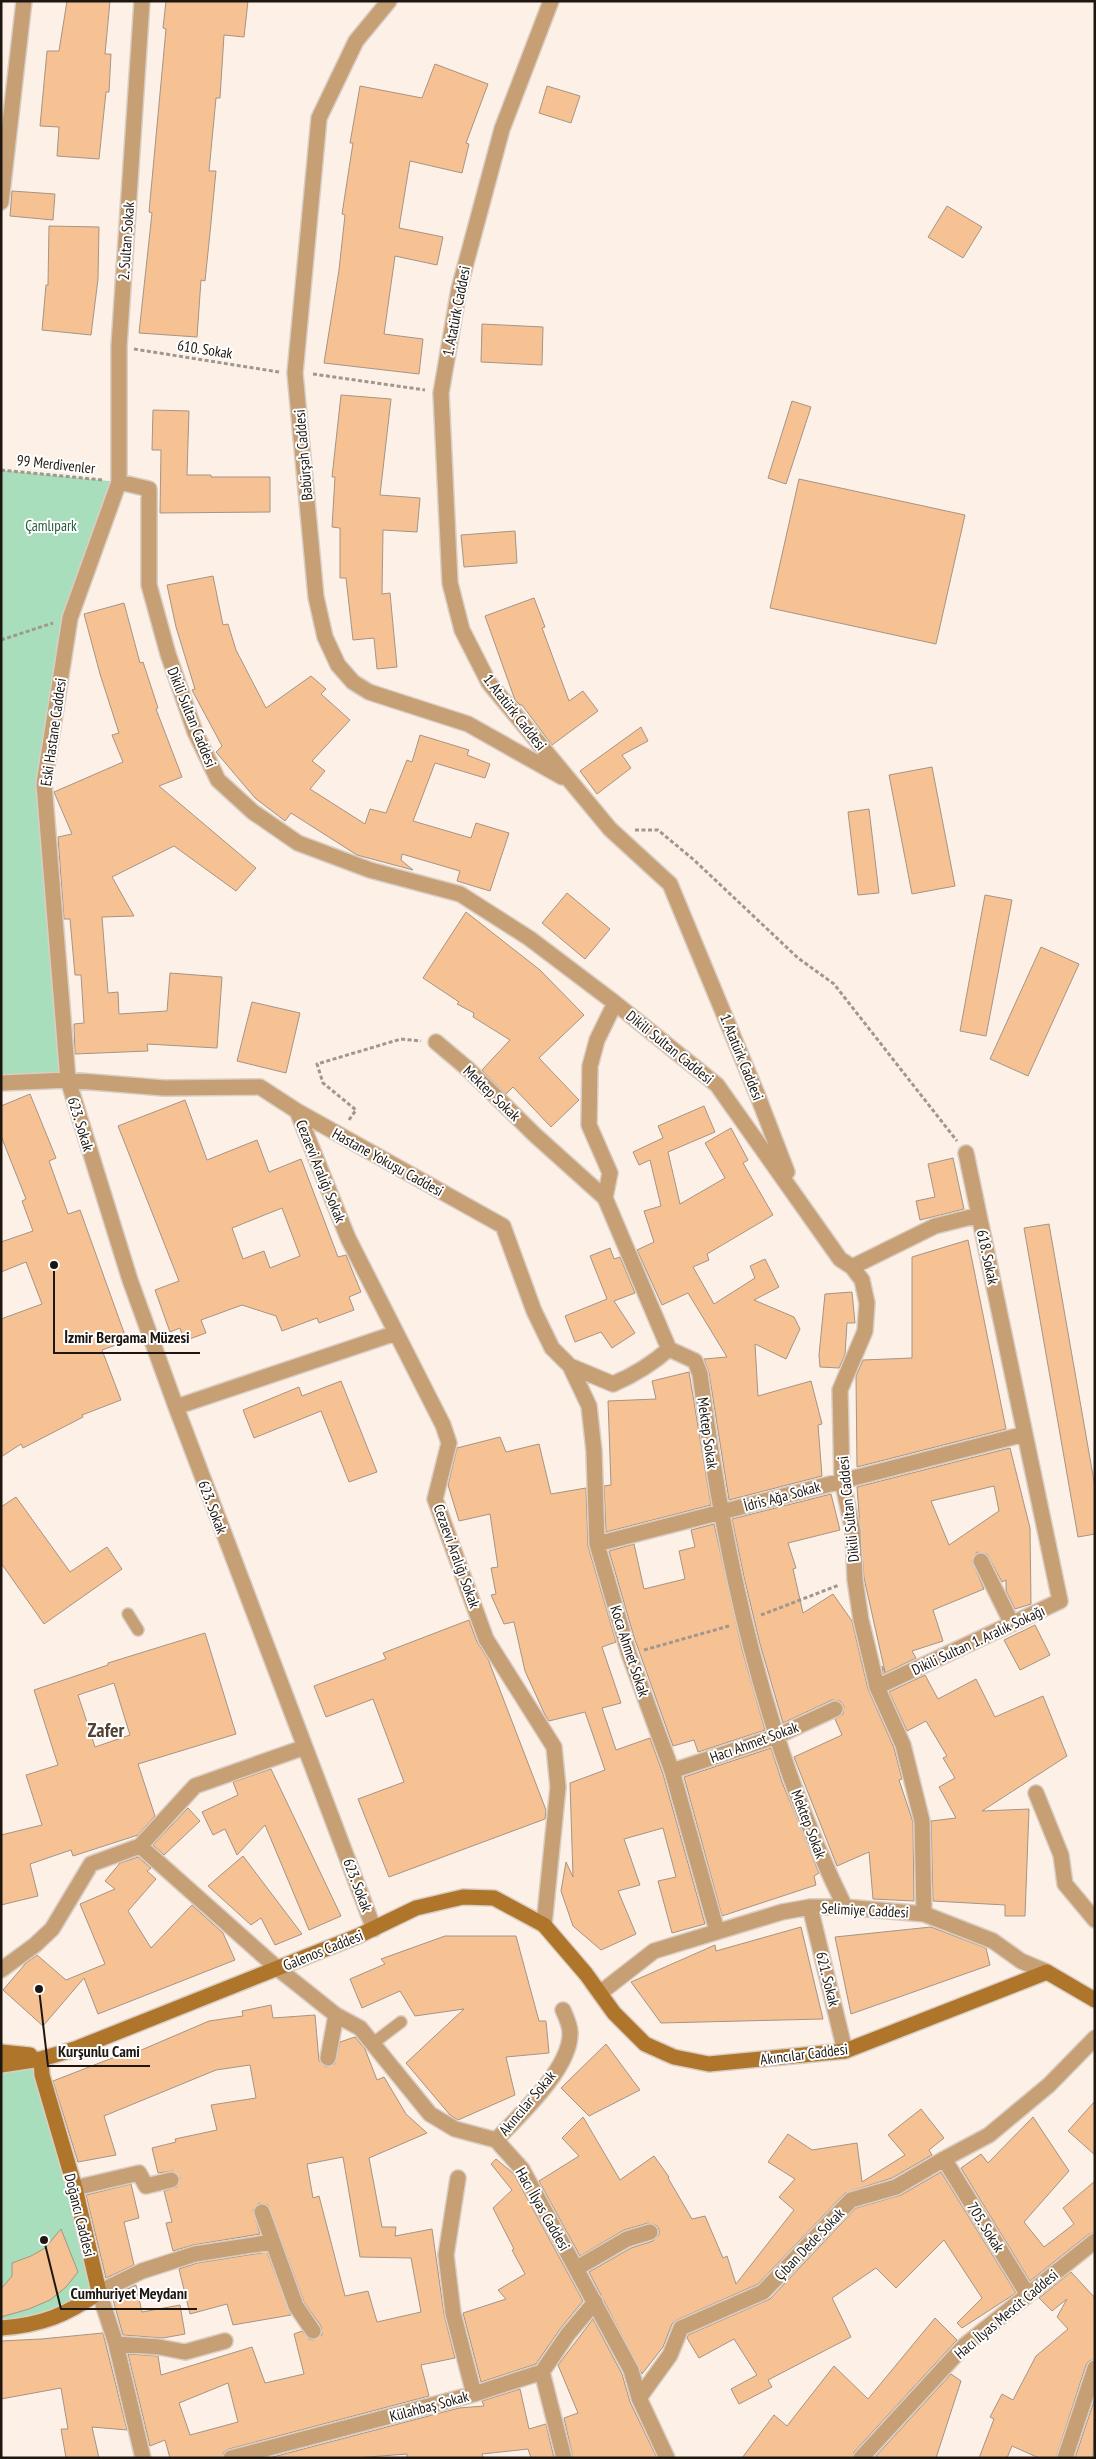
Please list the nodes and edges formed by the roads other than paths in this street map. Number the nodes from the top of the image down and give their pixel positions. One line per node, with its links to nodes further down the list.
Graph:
1 (24, 1): 5 (street)
2 (142, 1): 6 (street, 2. Sultan Sokak)
3 (389, 1): 7 (street, Babürşah Caddesi)
4 (551, 1): 7 (street, 1. Atatürk Caddesi)
5 (1, 202)
6 (113, 481): 8 (street, Dikili Sultan Caddesi); 10 (street, Eski Hastane Caddesi)
7 (569, 782): 14 (street, 1. Atatürk Caddesi)
8 (615, 1003): 14 (street, Dikili Sultan Caddesi); 15 (street)
9 (436, 1042): 15 (street, Mektep Sokak)
10 (68, 1080): 11 (street, Hastane Yokuşu Caddesi); 12 (street, Hastane Yokuşu Caddesi); 21 (street, 623. Sokak)
11 (1, 1083)
12 (297, 1111): 18 (street, Cezaevi Aralığı Sokak); 20 (street, Hastane Yokuşu Caddesi)
13 (966, 1152): 16 (street)
14 (795, 1192): 17 (street, Dikili Sultan Caddesi)
15 (605, 1198): 19 (street, Mektep Sokak)
16 (979, 1214): 17 (street, 618. Sokak); 22 (street, 618. Sokak)
17 (852, 1267): 23 (street, Dikili Sultan Caddesi)
18 (396, 1333): 21 (street); 41 (street, Cezaevi Aralığı Sokak)
19 (669, 1349): 20 (street); 24 (street, Mektep Sokak)
20 (570, 1366): 25 (street, Koca Ahmet Sokak)
21 (176, 1407): 33 (street, 623. Sokak)
22 (1025, 1434): 23 (street, İdris Ağa Sokak); 28 (street, Dikili Sultan 1. Aralık Sokağı)
23 (842, 1480): 24 (street, İdris Ağa Sokak); 30 (street, Dikili Sultan Caddesi)
24 (720, 1512): 25 (street, İdris Ağa Sokak); 32 (street, Mektep Sokak)
25 (598, 1544): 34 (street, Koca Ahmet Sokak)
26 (981, 1561): 28 (street)
27 (128, 1614): 29 (lane)
28 (1012, 1624): 30 (street, Dikili Sultan 1. Aralık Sokağı)
29 (138, 1630)
30 (877, 1687): 39 (street, Dikili Sultan Caddesi)
31 (835, 1708): 32 (street, Hacı Ahmet Sokak)
32 (777, 1736): 34 (street, Hacı Ahmet Sokak); 38 (street, Mektep Sokak)
33 (305, 1747): 36 (street); 42 (street, 623. Sokak)
34 (672, 1771): 43 (street, Koca Ahmet Sokak)
35 (1036, 1793): 40 (street)
36 (140, 1846): 44 (street); 45 (street)
37 (810, 1907): 38 (street, Selimiye Caddesi); 43 (street, Selimiye Caddesi); 56 (street, 621. Sokak)
38 (845, 1907): 39 (street, Selimiye Caddesi)
39 (924, 1914): 46 (street, Selimiye Caddesi)
40 (1095, 1920)
41 (544, 1925): 42 (main road, Galenos Caddesi); 47 (main road, Galenos Caddesi)
42 (374, 1928): 44 (main road, Galenos Caddesi)
43 (717, 1931): 48 (street, Selimiye Caddesi)
44 (277, 1968): 51 (street); 58 (main road, Galenos Caddesi)
45 (1, 1970)
46 (1047, 1972): 49 (main road); 56 (main road, Akıncılar Caddesi)
47 (586, 1974): 48 (main road, Akıncılar Caddesi)
48 (600, 1993): 56 (main road, Akıncılar Caddesi)
49 (1095, 2000)
50 (563, 2010): 60 (street, Akıncılar Sokak)
51 (336, 2015): 54 (street); 57 (street)
52 (401, 2022): 54 (lane)
53 (1095, 2038): 61 (street, Çıban Dede Sokak)
54 (372, 2044): 60 (street)
55 (1, 2052): 58 (main road)
56 (845, 2052)
57 (328, 2058)
58 (41, 2059): 59 (main road, Galenos Caddesi); 64 (main road, Doğancı Caddesi)
59 (1, 2065)
60 (496, 2140): 69 (street, Hacı İlyas Caddesi)
61 (944, 2159): 71 (street, 705. Sokak); 80 (street, Çıban Dede Sokak)
62 (458, 2178): 79 (street)
63 (171, 2180): 64 (street)
64 (75, 2188): 70 (main road, Doğancı Caddesi)
65 (262, 2212): 68 (street)
66 (650, 2232): 69 (street)
67 (1095, 2241): 71 (street, Hacı İlyas Mescit Caddesi)
68 (272, 2242): 70 (street); 74 (street)
69 (577, 2268): 72 (street, Hacı İlyas Caddesi)
70 (99, 2292): 73 (main road); 76 (street, Doğancı Caddesi)
71 (1028, 2295): 85 (street, Hacı İlyas Mescit Caddesi)
72 (595, 2302): 78 (street); 80 (street, Hacı İlyas Caddesi)
73 (1, 2328)
74 (313, 2331)
75 (225, 2341): 76 (street)
76 (116, 2344): 81 (street, Doğancı Caddesi)
77 (1095, 2368): 86 (street)
78 (542, 2372): 79 (street, Külahbaş Sokak); 83 (street)
79 (474, 2394): 82 (street, Külahbaş Sokak)
80 (639, 2398): 84 (street, Hacı İlyas Caddesi)
81 (143, 2458)
82 (231, 2458)
83 (564, 2458)
84 (667, 2458)
85 (861, 2458)
86 (1065, 2458)

